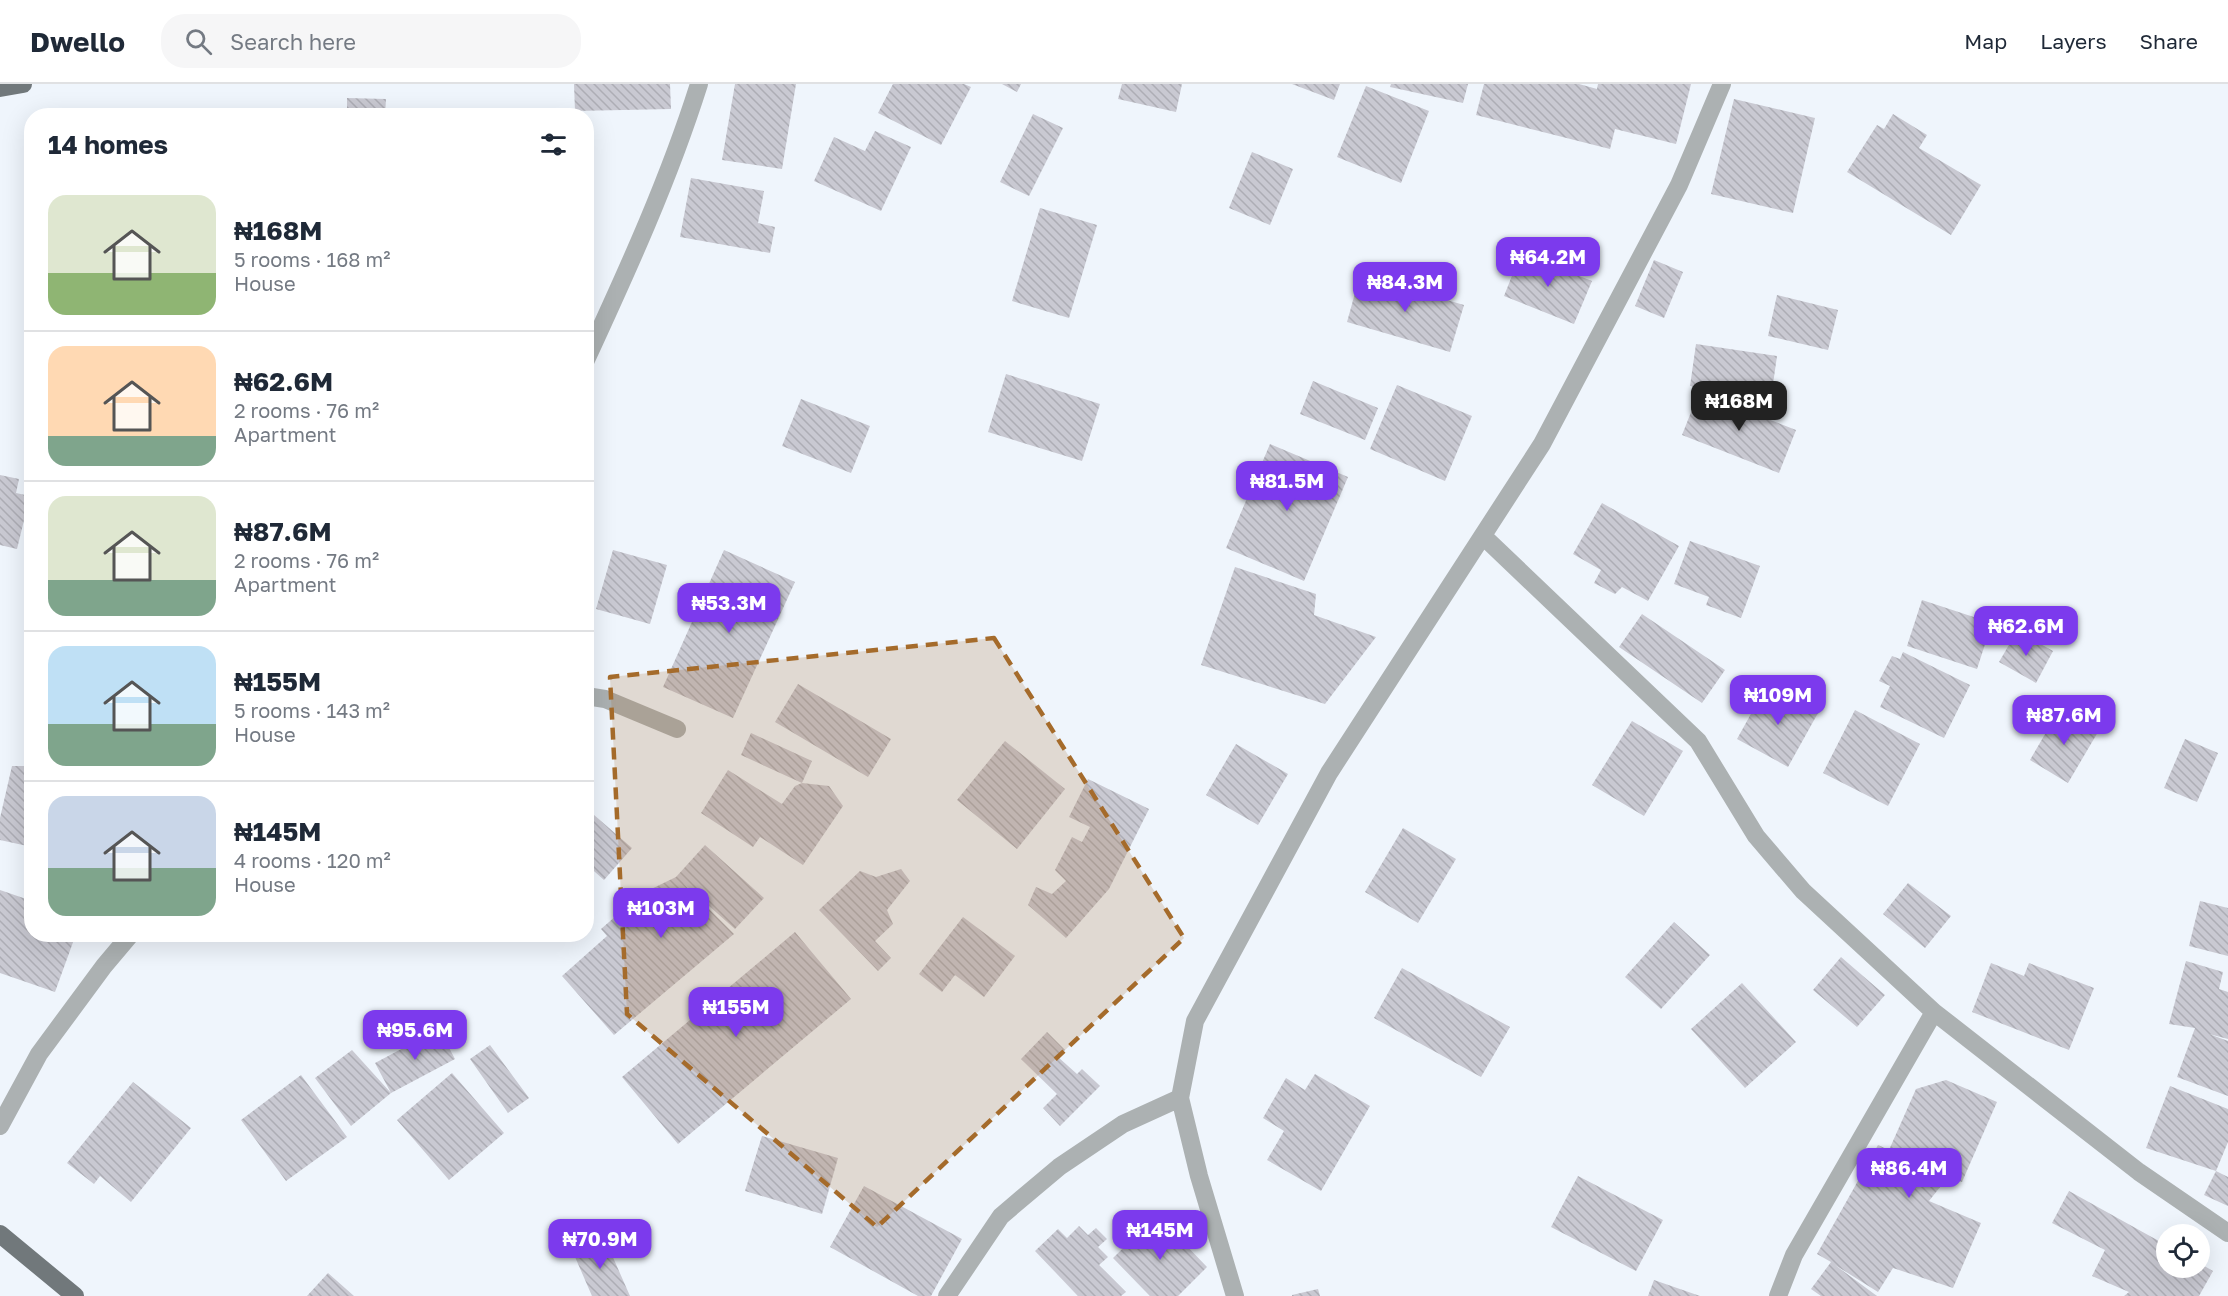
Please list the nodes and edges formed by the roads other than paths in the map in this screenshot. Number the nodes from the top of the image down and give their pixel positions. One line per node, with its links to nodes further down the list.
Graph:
1 (23, 84): 4 (main road)
2 (699, 84): 5 (street)
3 (1722, 84): 6 (street)
4 (0, 88)
5 (594, 342)
6 (1483, 536): 10 (street); 11 (street)
7 (594, 697): 8 (street)
8 (677, 729)
9 (124, 942): 12 (street)
10 (1934, 1012): 13 (street); 18 (street)
11 (1180, 1098): 16 (street); 17 (street)
12 (0, 1126)
13 (2228, 1233)
14 (0, 1234): 15 (main road)
15 (75, 1296)
16 (948, 1296)
17 (1235, 1296)
18 (1778, 1296)

